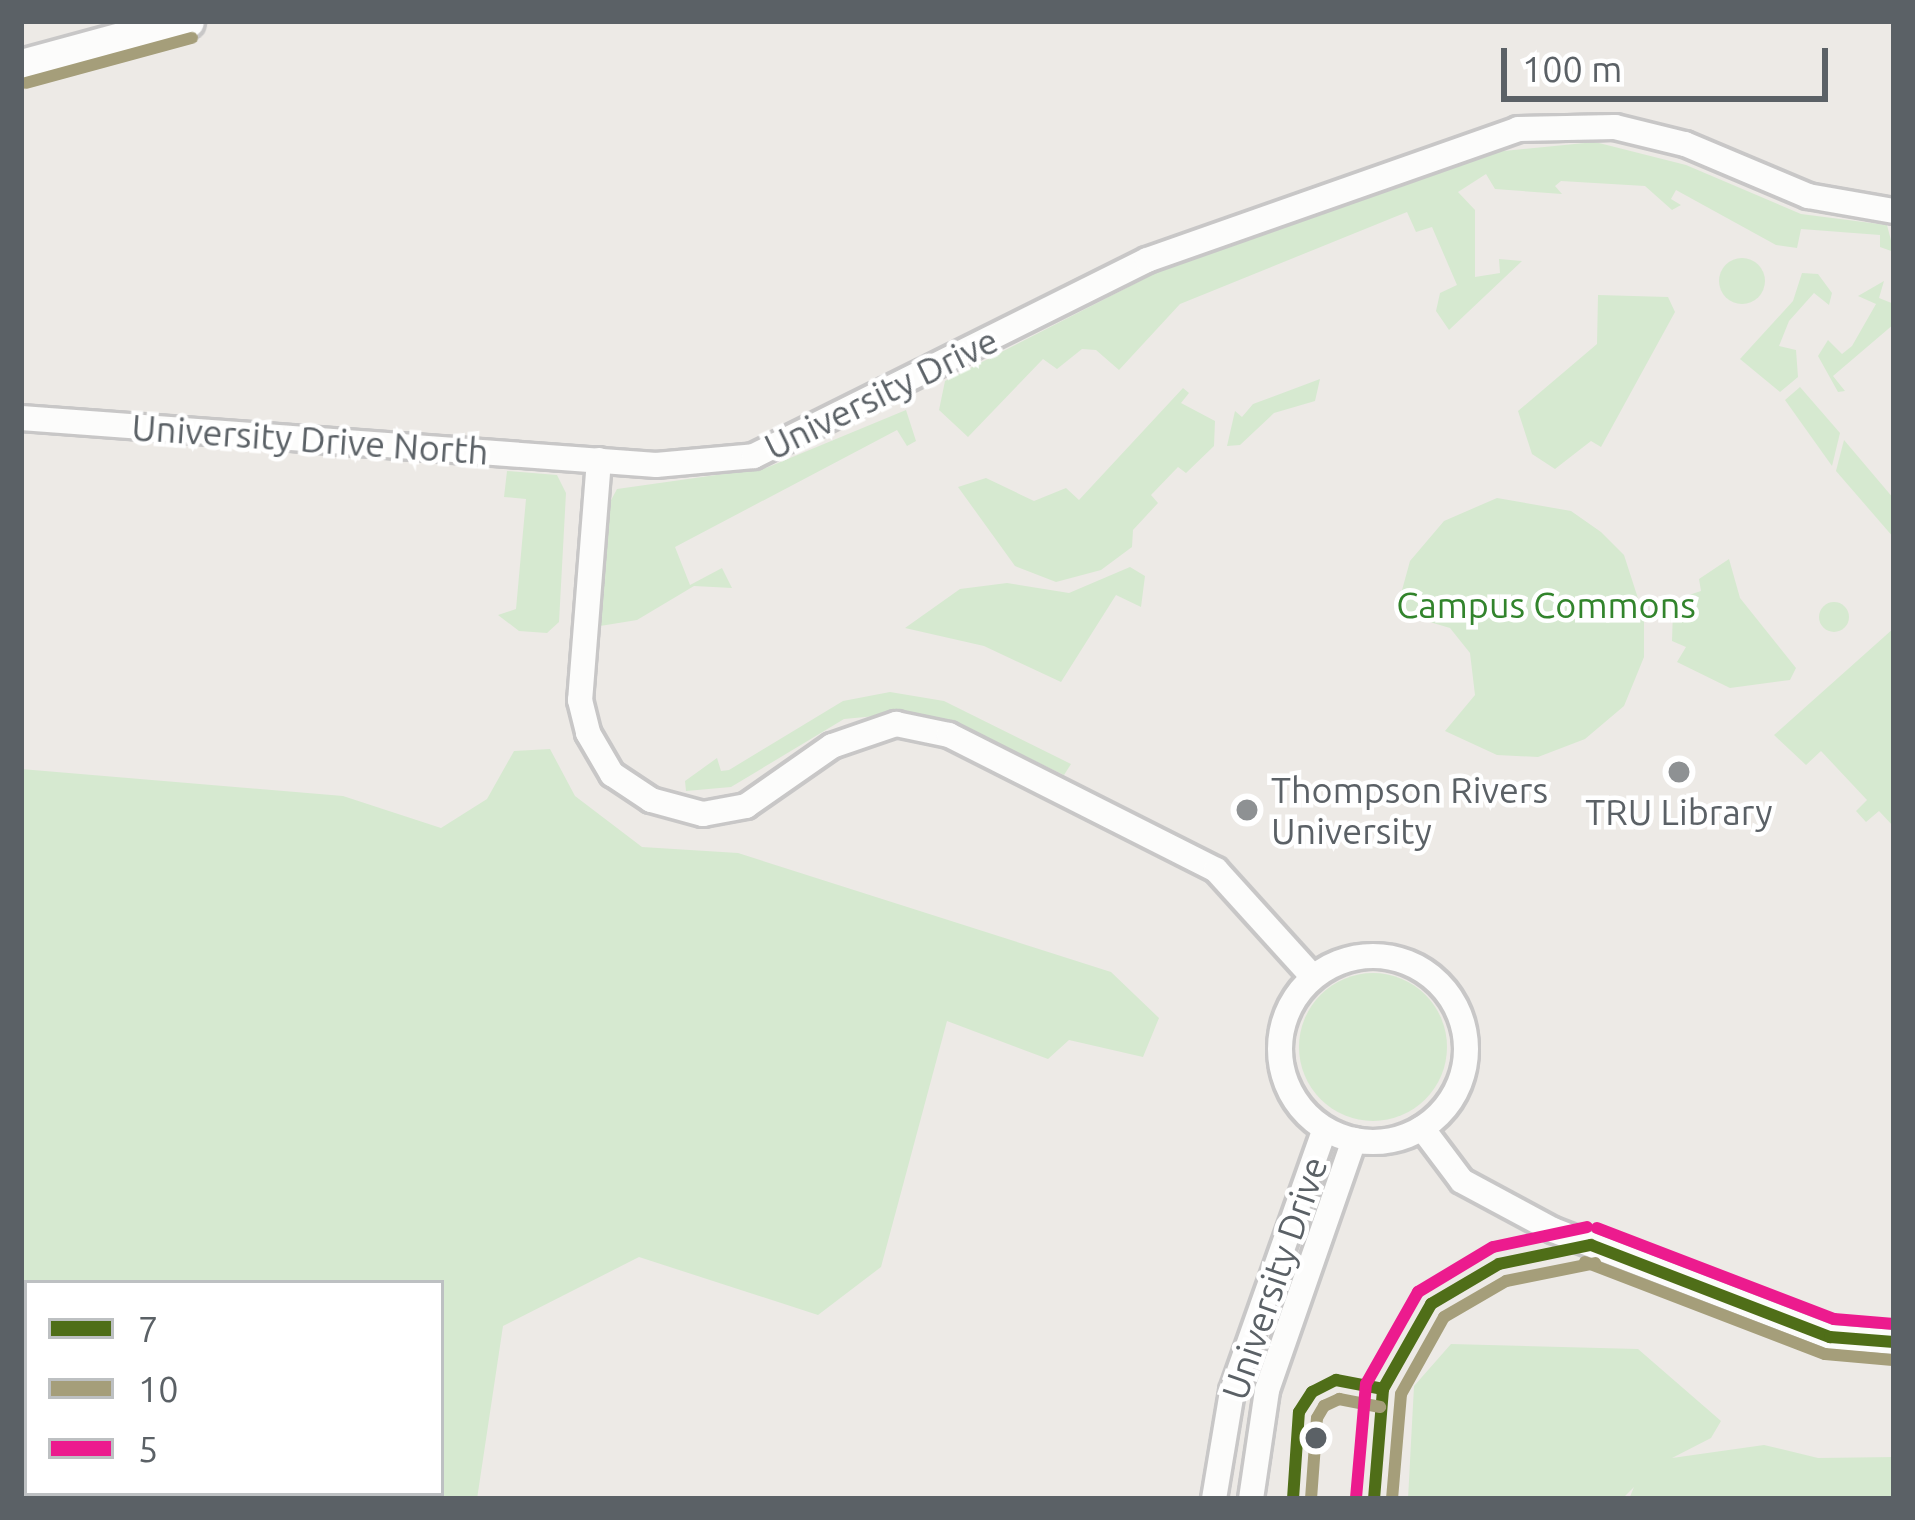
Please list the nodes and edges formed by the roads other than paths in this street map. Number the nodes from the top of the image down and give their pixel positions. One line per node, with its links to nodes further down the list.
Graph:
1 (187, 21): 2 (street)
2 (21, 66)
3 (1891, 208): 5 (street, University Drive)
4 (21, 418): 5 (street, University Drive North)
5 (599, 460): 6 (street)
6 (1313, 977): 7 (street); 8 (street)
7 (1423, 1128): 9 (street); 10 (street)
8 (1325, 1129): 9 (street); 11 (street, University Drive)
9 (1354, 1140): 12 (street, University Drive)
10 (1894, 1342)
11 (1214, 1499)
12 (1251, 1499)

